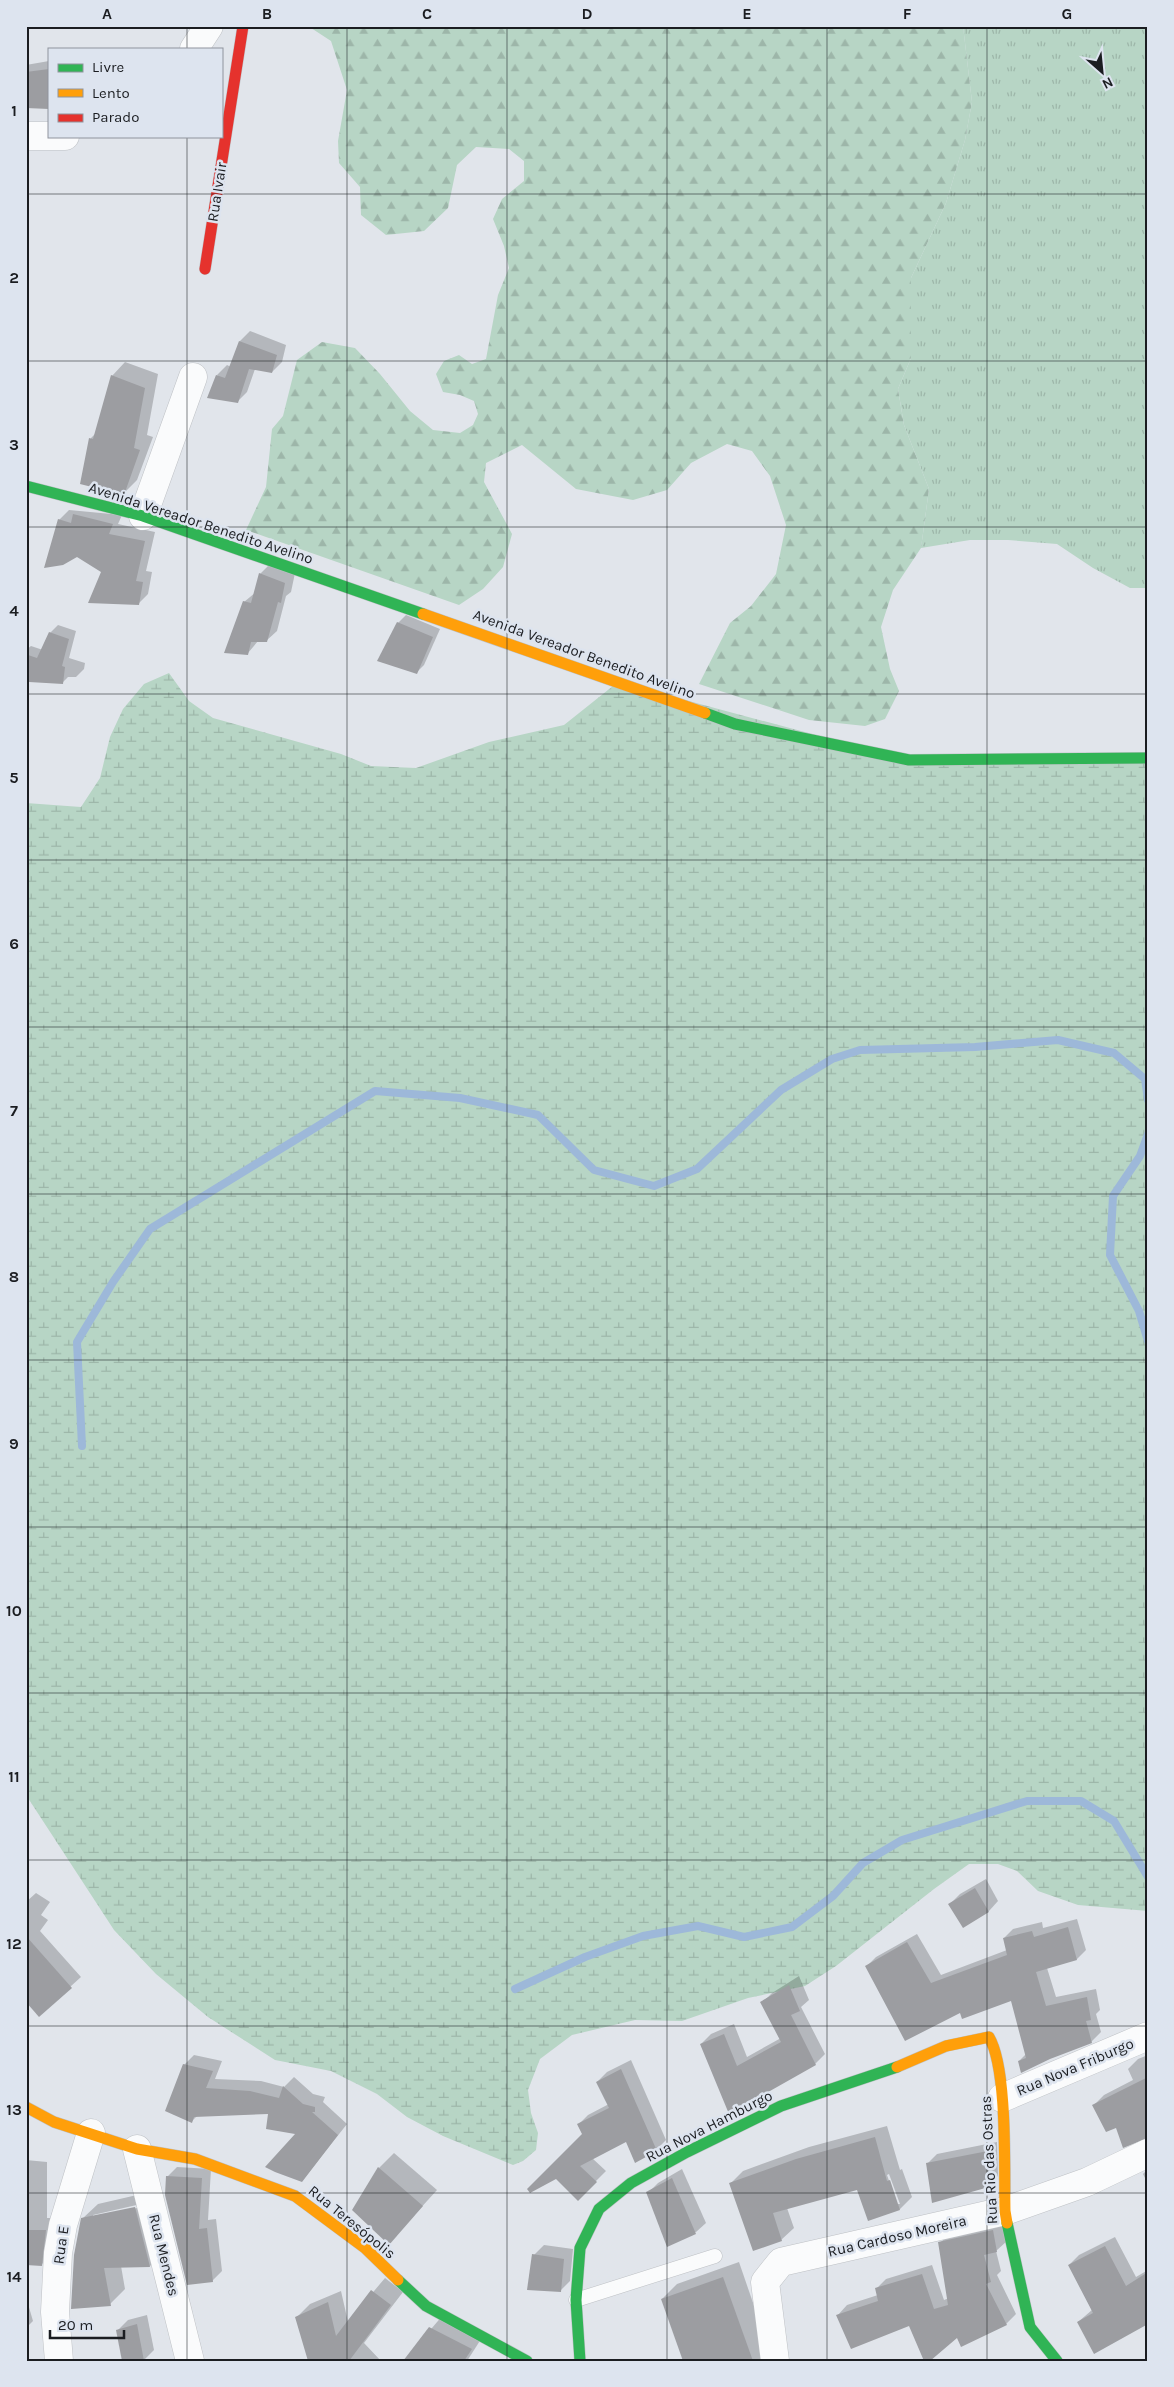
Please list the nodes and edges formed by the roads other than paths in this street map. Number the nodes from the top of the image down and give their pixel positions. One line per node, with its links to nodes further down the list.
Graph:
1 (209, 26): 3 (street)
2 (243, 26): 6 (street, Rua Ivair)
3 (195, 48)
4 (26, 136): 5 (street)
5 (48, 136)
6 (205, 269)
7 (193, 377): 9 (street)
8 (26, 486): 9 (street, Avenida Vereador Benedito Avelino)
9 (143, 516): 10 (street, Avenida Vereador Benedito Avelino)
10 (1148, 758)
11 (1148, 2036): 13 (street, Rua Nova Friburgo)
12 (989, 2037): 13 (street, Rua Rio das Ostras); 20 (street, Rua Nova Hamburgo)
13 (1002, 2098): 18 (street, Rua Rio das Ostras)
14 (26, 2107): 15 (street, Rua Teresópolis)
15 (91, 2134): 16 (street, Rua Teresópolis); 21 (street, Rua E)
16 (138, 2149): 22 (street, Rua Mendes); 23 (street, Rua Teresópolis)
17 (1148, 2153): 18 (street, Rua Cardoso Moreira)
18 (1005, 2212): 25 (street, Rua Cardoso Moreira); 26 (street, Rua Rio das Ostras)
19 (715, 2256): 20 (lane)
20 (576, 2300): 24 (street, Rua Nova Hamburgo)
21 (59, 2361)
22 (190, 2361)
23 (527, 2361)
24 (580, 2361)
25 (775, 2361)
26 (1058, 2361)

